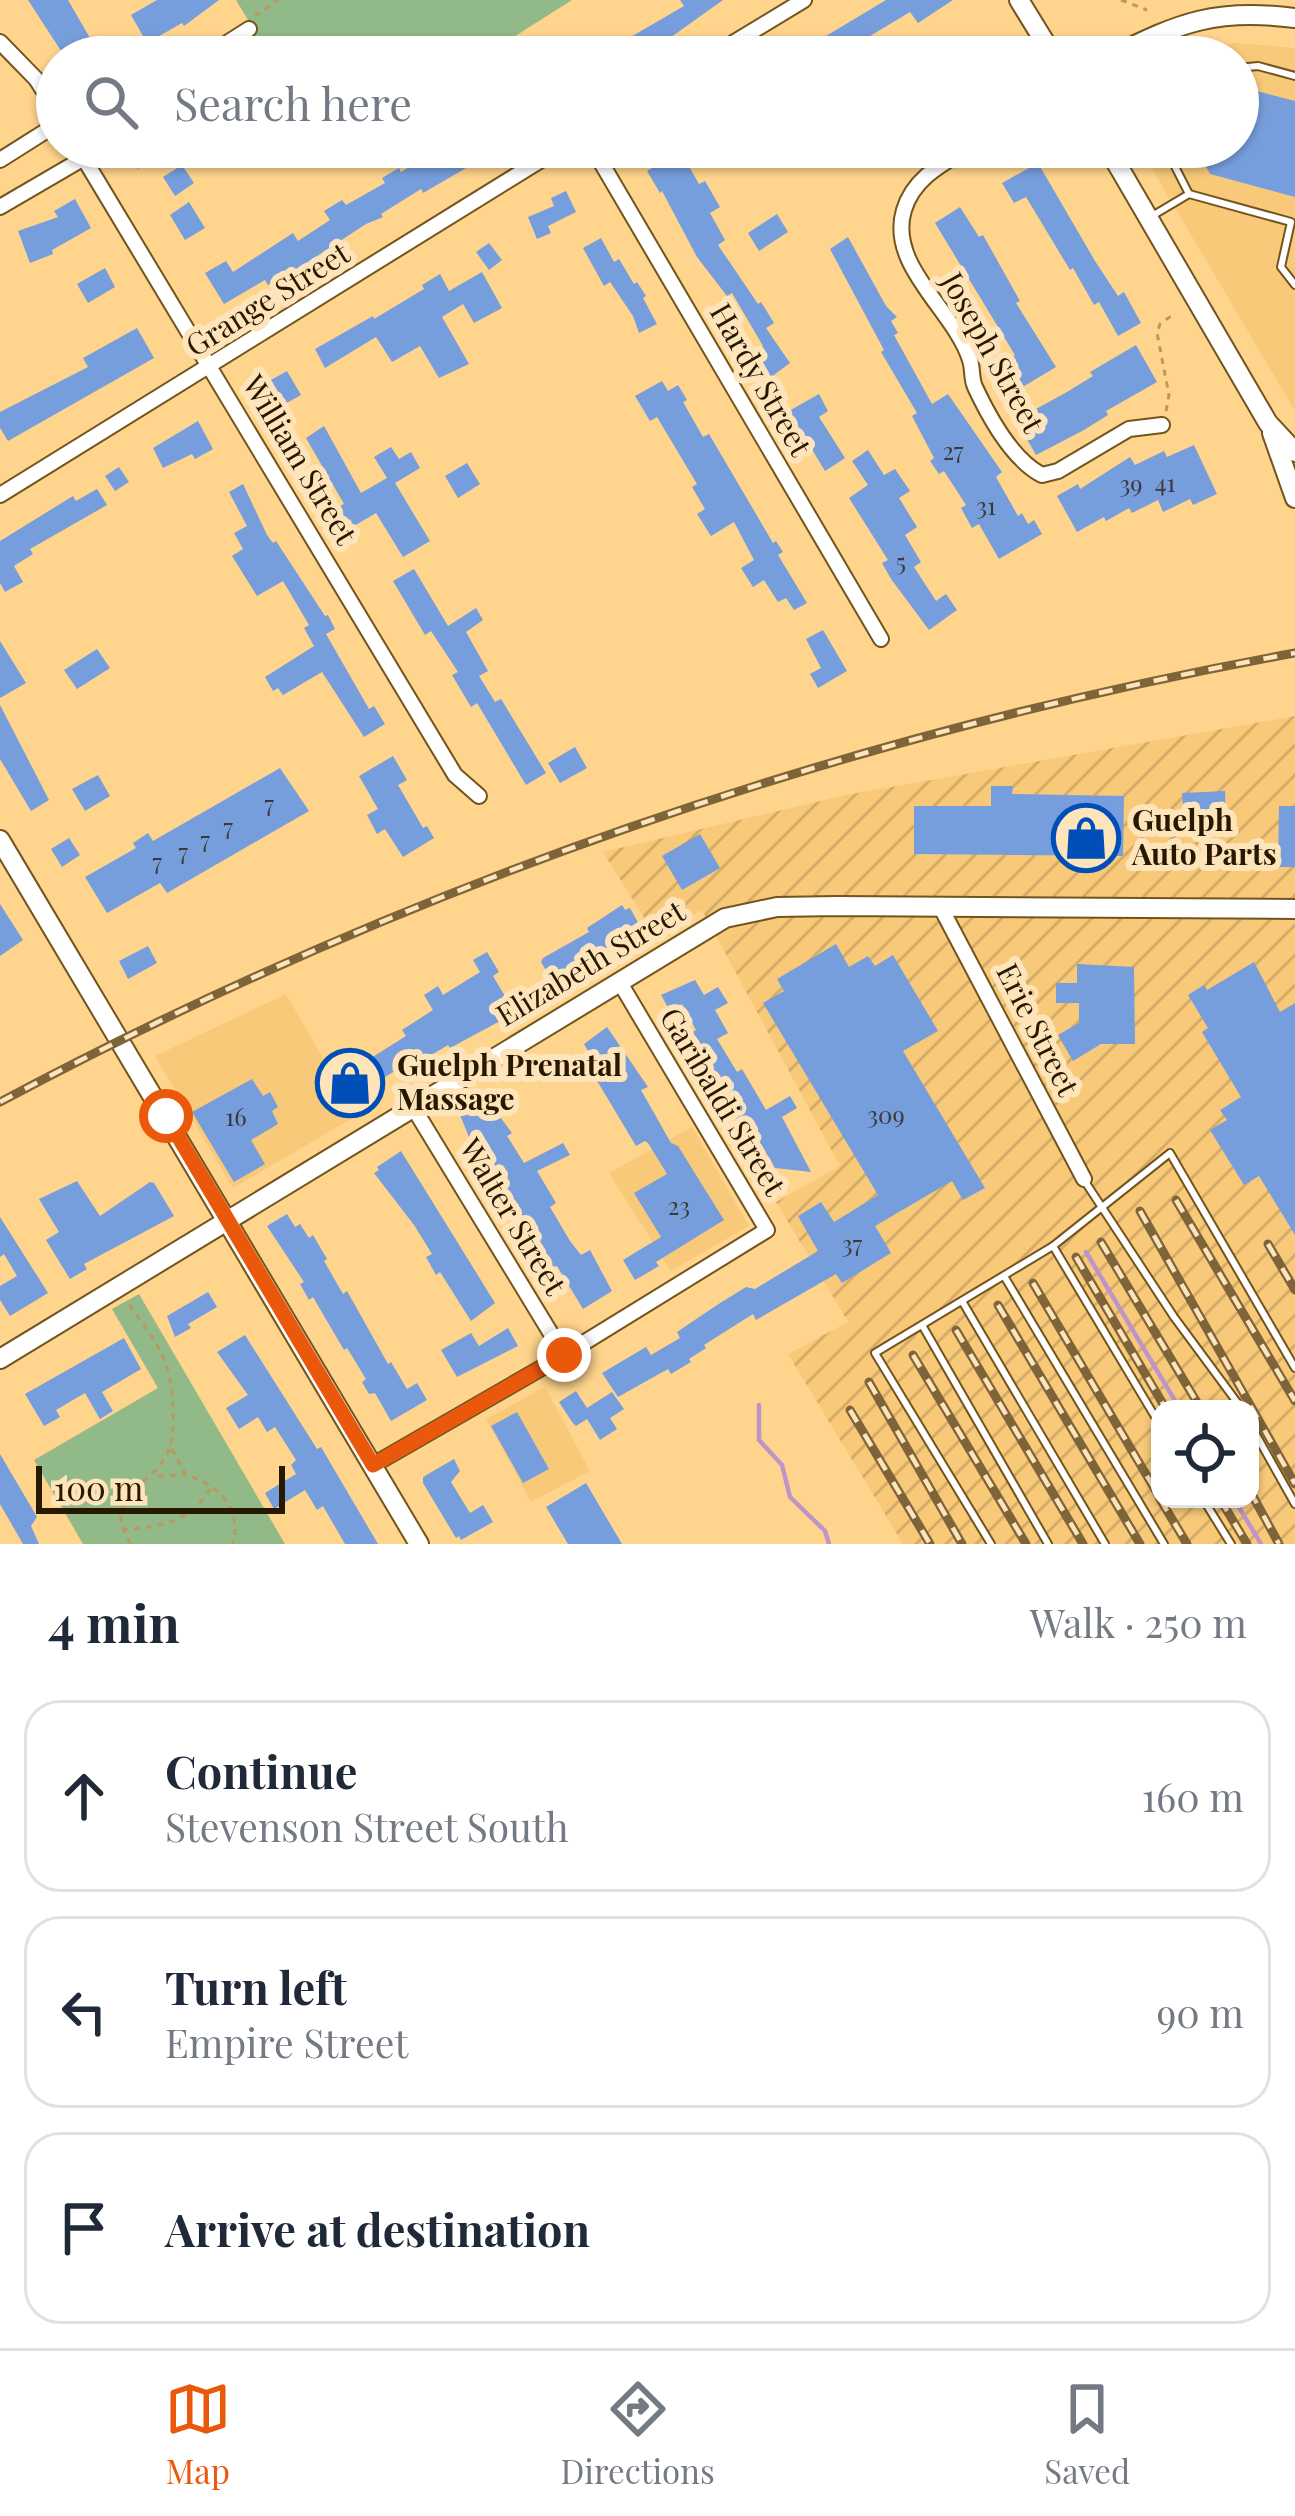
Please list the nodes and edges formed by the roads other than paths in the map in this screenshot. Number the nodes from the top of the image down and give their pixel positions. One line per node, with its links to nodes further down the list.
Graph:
1 (804, 0): 7 (street)
2 (1019, 0): 8 (main road)
3 (1206, 8): 4 (main road); 9 (main road)
4 (1295, 19)
5 (249, 29): 6 (street)
6 (238, 36)
7 (745, 36)
8 (1041, 36)
9 (1152, 36)
10 (0, 42): 13 (street)
11 (1259, 66): 12 (lane)
12 (1295, 76)
13 (36, 79)
14 (36, 137): 15 (street)
15 (0, 160)
16 (57, 168): 24 (street)
17 (91, 168): 28 (street, William Street)
18 (528, 168): 28 (street, Grange Street)
19 (604, 168): 34 (street, Hardy Street)
20 (935, 168): 30 (street, Joseph Street)
21 (1119, 168): 25 (main road)
22 (1176, 168): 23 (lane)
23 (1189, 194): 25 (lane); 26 (lane)
24 (0, 207)
25 (1148, 218): 29 (main road)
26 (1293, 223): 27 (lane)
27 (1295, 285)
28 (212, 366): 32 (street, Grange Street); 35 (street, William Street)
29 (1268, 423): 31 (main road); 33 (main road)
30 (1162, 425)
31 (1295, 452)
32 (0, 495)
33 (1295, 498)
34 (881, 639)
35 (479, 796)
36 (0, 841): 43 (main road)
37 (940, 906): 38 (main road, Elizabeth Street); 39 (main road, Elizabeth Street); 41 (street, Erie Street)
38 (1295, 909)
39 (619, 981): 40 (main road, Elizabeth Street); 48 (street, Garibaldi Street)
40 (413, 1107): 43 (main road, Elizabeth Street); 48 (street, Walter Street)
41 (1084, 1180): 42 (lane)
42 (1103, 1204): 44 (lane); 50 (lane); 51 (lane)
43 (228, 1219): 49 (main road, Elizabeth Street); 54 (main road)
44 (1054, 1246): 45 (lane); 52 (lane)
45 (1004, 1276): 46 (lane); 61 (lane)
46 (962, 1301): 47 (lane); 60 (lane)
47 (922, 1325): 58 (lane); 59 (lane)
48 (564, 1355): 54 (street)
49 (0, 1359)
50 (1295, 1368)
51 (1235, 1400)
52 (1151, 1410)
53 (1259, 1440): 55 (lane)
54 (373, 1465): 57 (main road)
55 (1295, 1504)
56 (1209, 1508): 62 (lane)
57 (419, 1544)
58 (991, 1544)
59 (1048, 1544)
60 (1105, 1544)
61 (1163, 1544)
62 (1231, 1544)

